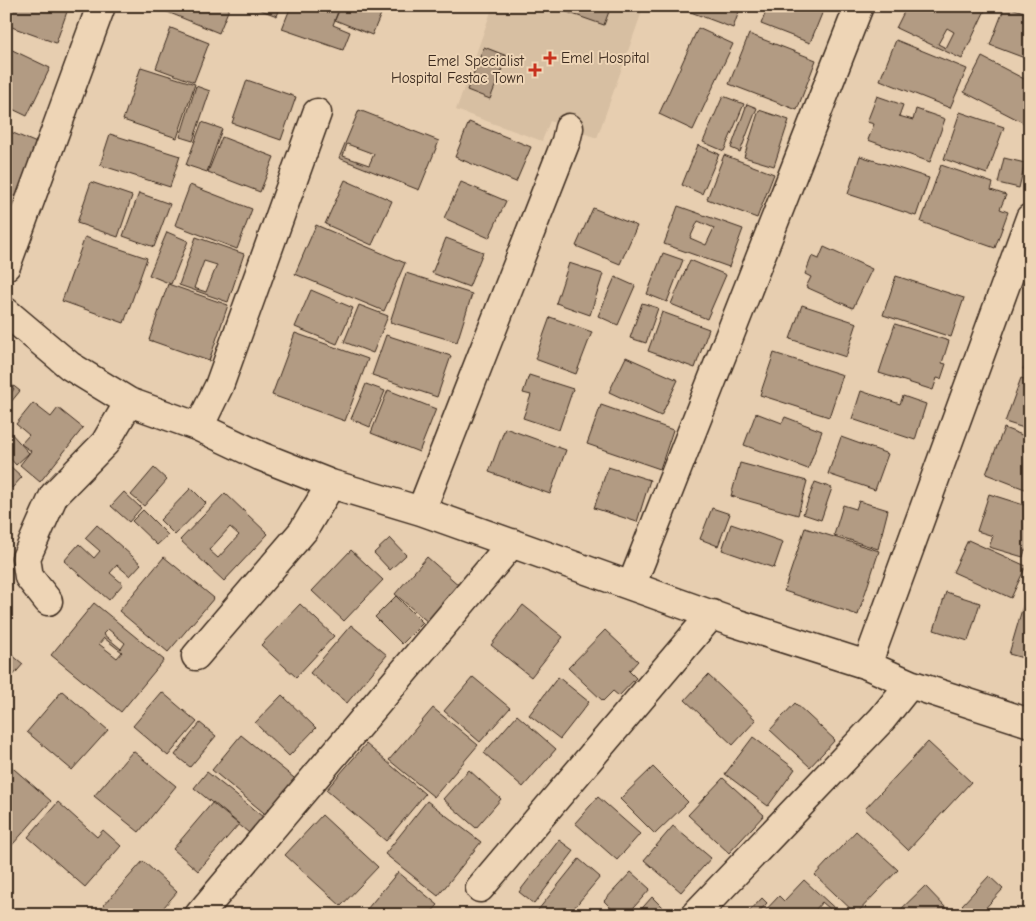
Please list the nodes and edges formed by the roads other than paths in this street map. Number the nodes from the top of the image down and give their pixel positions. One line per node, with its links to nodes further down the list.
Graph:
1 (101, 6): 6 (street)
2 (859, 6): 13 (street)
3 (318, 114): 9 (street)
4 (569, 128): 11 (street)
5 (1030, 218): 17 (street)
6 (6, 266)
7 (6, 312): 8 (street)
8 (129, 402): 9 (street); 14 (street)
9 (200, 427): 10 (street)
10 (331, 484): 11 (street); 16 (street)
11 (421, 511): 12 (street)
12 (512, 542): 13 (street); 21 (street)
13 (632, 584): 15 (street)
14 (48, 601)
15 (712, 614): 17 (street); 20 (street)
16 (196, 656)
17 (867, 665): 18 (street)
18 (910, 684): 19 (street); 22 (street)
19 (1030, 723)
20 (480, 888)
21 (199, 915)
22 (695, 915)

